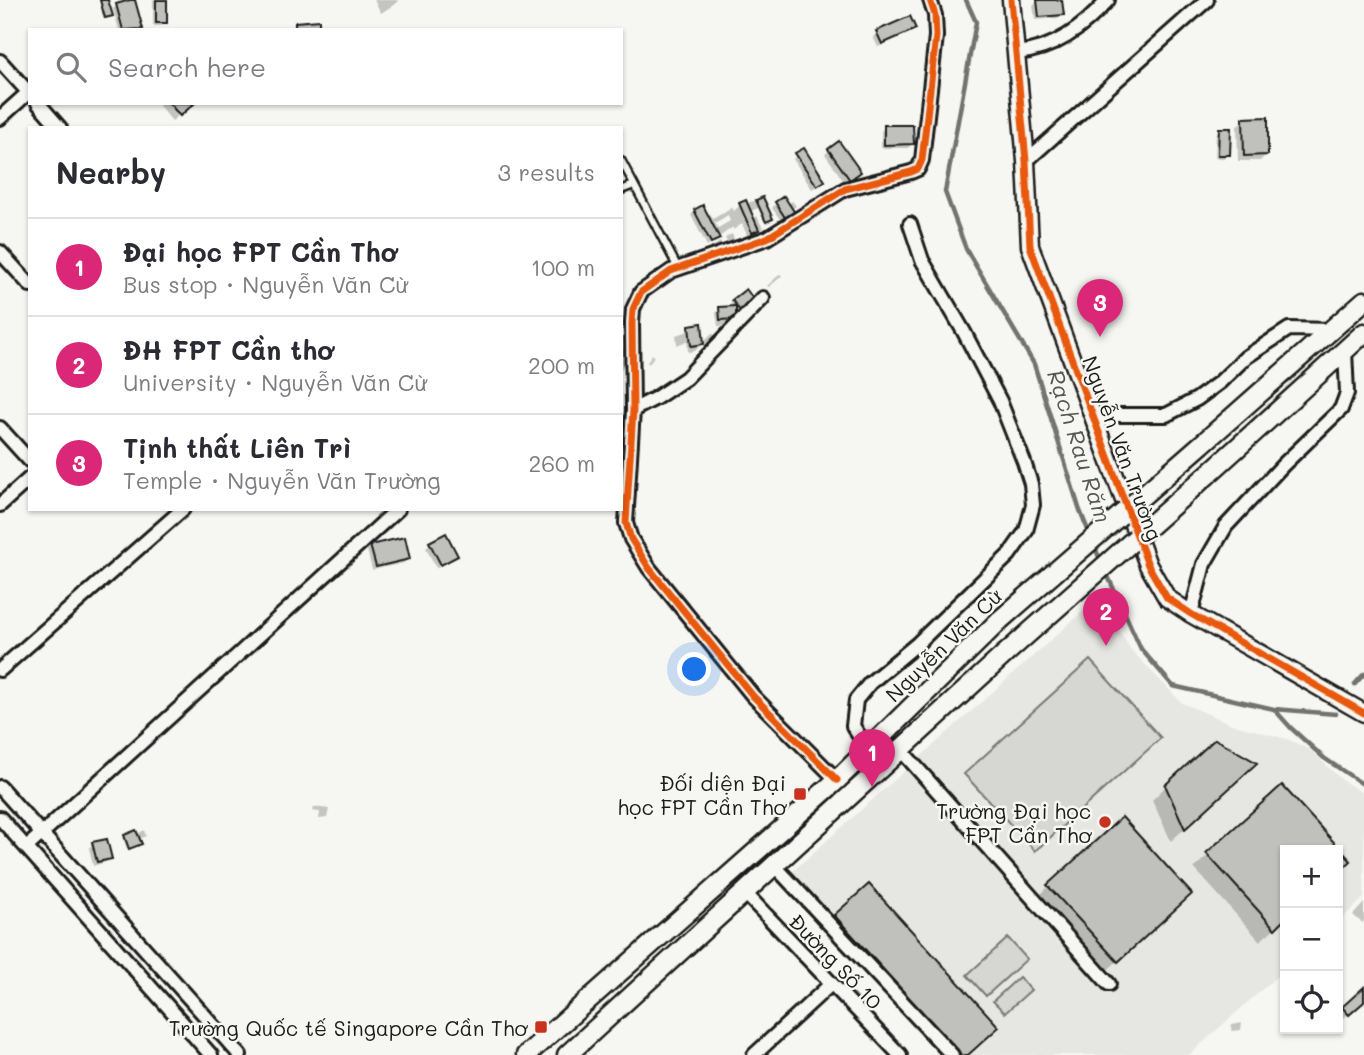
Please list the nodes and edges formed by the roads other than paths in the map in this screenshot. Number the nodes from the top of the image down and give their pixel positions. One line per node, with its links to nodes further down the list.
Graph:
1 (930, 0): 18 (street)
2 (1011, 0): 5 (street, Nguyễn Văn Trường)
3 (1108, 0): 5 (street)
4 (1208, 0): 12 (street)
5 (1016, 53): 12 (street, Nguyễn Văn Trường)
6 (0, 61): 7 (street)
7 (28, 91)
8 (28, 93): 10 (street)
9 (40, 105): 11 (street)
10 (0, 118)
11 (58, 126)
12 (1026, 161): 26 (street, Nguyễn Văn Trường)
13 (623, 164): 14 (lane)
14 (634, 185): 15 (lane); 18 (lane)
15 (623, 189)
16 (910, 224): 36 (street)
17 (0, 252): 19 (street)
18 (678, 268): 25 (street)
19 (28, 283)
20 (763, 298): 25 (street)
21 (1364, 301): 22 (main road, Nguyễn Văn Cừ)
22 (1332, 330): 26 (street); 36 (main road, Nguyễn Văn Cừ, bridge)
23 (1364, 333): 24 (main road)
24 (1345, 351): 33 (street); 37 (main road, bridge)
25 (633, 410): 38 (street)
26 (1092, 415): 33 (street, Nguyễn Văn Trường)
27 (0, 428): 28 (street)
28 (28, 459)
29 (28, 480): 30 (street)
30 (0, 505)
31 (181, 511): 34 (street)
32 (396, 511): 41 (street)
33 (1191, 614): 35 (street, Nguyễn Văn Trường)
34 (0, 670)
35 (1364, 713)
36 (868, 750): 38 (main road, Nguyễn Văn Cừ)
37 (901, 750): 43 (main road); 47 (street)
38 (837, 780): 44 (main road, Nguyễn Văn Cừ)
39 (0, 787): 41 (street)
40 (0, 818): 42 (street)
41 (42, 834): 42 (street); 50 (street)
42 (27, 847): 49 (street)
43 (774, 865): 45 (main road); 54 (street)
44 (729, 876): 45 (main road); 51 (main road, Nguyễn Văn Cừ)
45 (744, 892): 46 (street, Đường Số 10); 52 (main road)
46 (831, 984): 48 (street); 53 (street, Đường Số 10)
47 (1108, 984)
48 (757, 1054)
49 (211, 1055)
50 (240, 1055)
51 (526, 1055)
52 (567, 1055)
53 (900, 1055)
54 (953, 1055)

